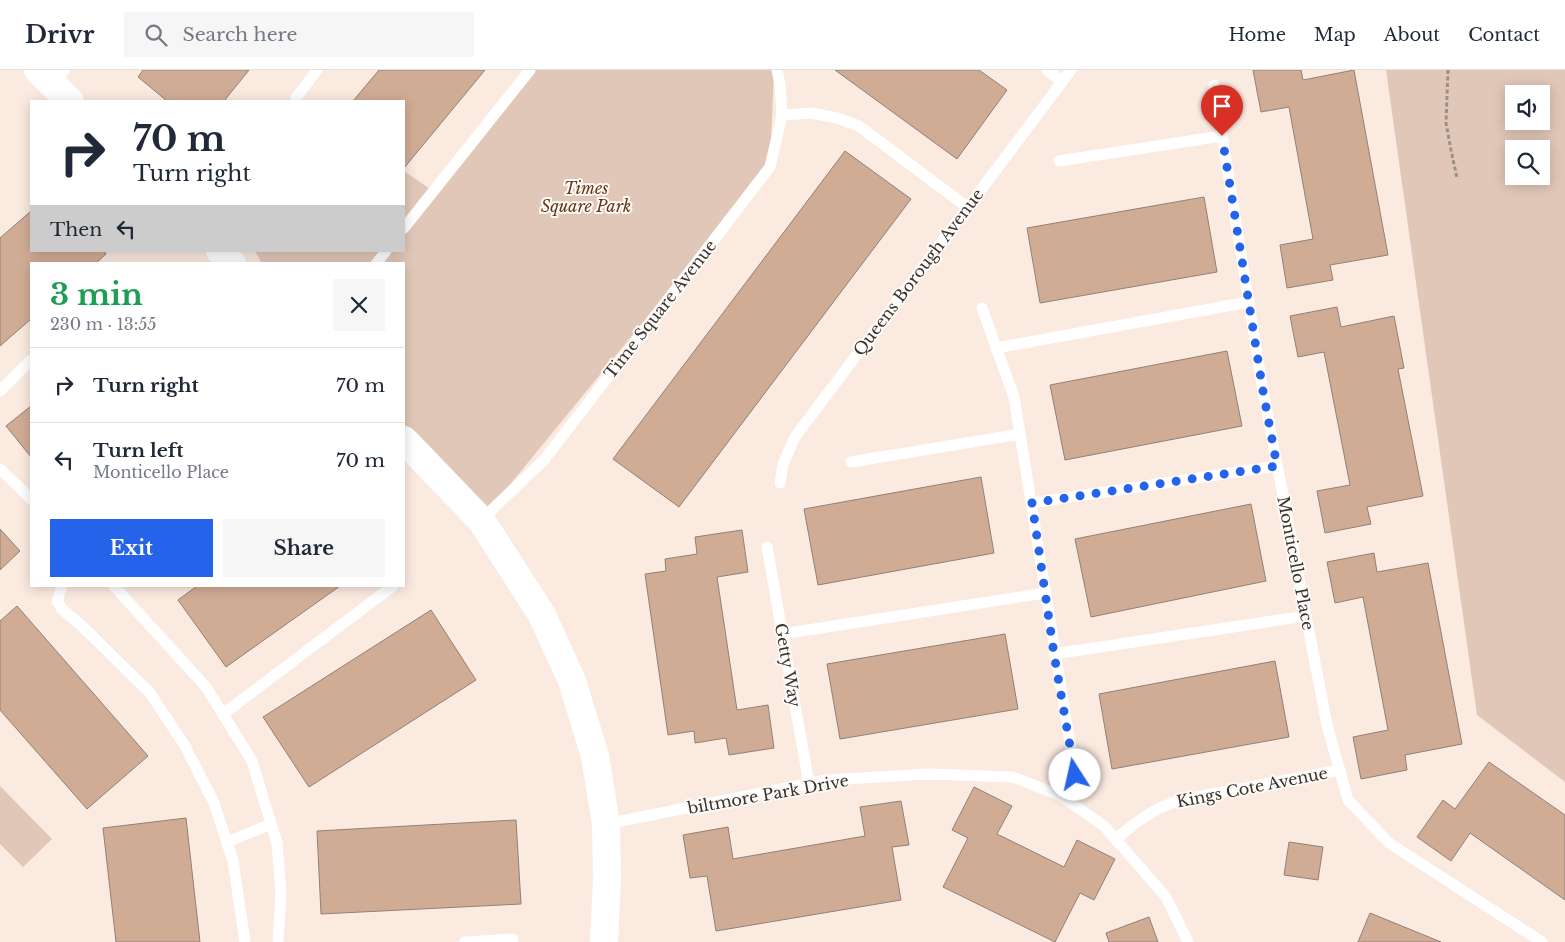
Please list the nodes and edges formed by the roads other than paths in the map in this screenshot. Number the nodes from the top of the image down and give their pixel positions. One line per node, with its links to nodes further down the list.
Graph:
1 (317, 70): 8 (lane)
2 (530, 70): 13 (lane)
3 (777, 70): 9 (lane, Time Square Avenue)
4 (1047, 70): 6 (lane)
5 (1071, 70): 6 (lane, Queens Borough Avenue)
6 (1062, 81): 12 (lane, Queens Borough Avenue)
7 (1214, 85): 10 (lane, Monticello Place)
8 (296, 98)
9 (782, 115): 12 (lane); 31 (lane, Time Square Avenue)
10 (1222, 136): 11 (lane); 18 (lane, Monticello Place)
11 (1059, 161)
12 (967, 207): 28 (lane, Queens Borough Avenue)
13 (405, 227)
14 (221, 252): 16 (street)
15 (385, 252): 17 (lane)
16 (230, 262)
17 (378, 262)
18 (1249, 302): 20 (lane); 26 (lane, Monticello Place)
19 (982, 308): 20 (lane)
20 (996, 348): 23 (lane)
21 (30, 361): 22 (lane)
22 (0, 391)
23 (1020, 434): 25 (lane); 30 (lane)
24 (405, 441): 31 (street)
25 (851, 462)
26 (1277, 466): 30 (lane); 37 (lane, Monticello Place)
27 (0, 469): 29 (lane)
28 (780, 483)
29 (30, 498)
30 (1032, 503): 36 (lane)
31 (481, 520): 45 (street)
32 (767, 547): 38 (lane, Getty Way)
33 (62, 587): 47 (lane)
34 (115, 587): 40 (lane)
35 (392, 587): 40 (lane)
36 (1045, 593): 38 (lane); 39 (lane)
37 (1306, 616): 39 (lane); 41 (lane, Monticello Place)
38 (782, 634): 42 (lane, Getty Way)
39 (1054, 654): 43 (lane)
40 (223, 714): 44 (lane)
41 (1340, 770): 46 (lane, Kings Cote Avenue); 54 (lane, Monticello Place)
42 (809, 784): 43 (lane, biltmore Park Drive); 45 (lane, biltmore Park Drive)
43 (1061, 796): 46 (lane, biltmore Park Drive)
44 (271, 824): 47 (lane); 50 (lane)
45 (606, 824): 52 (street)
46 (1116, 840): 53 (lane, biltmore Park Drive)
47 (226, 842): 49 (lane)
48 (513, 939): 51 (lane)
49 (245, 942)
50 (278, 942)
51 (465, 942)
52 (604, 942)
53 (1188, 942)
54 (1542, 942)

